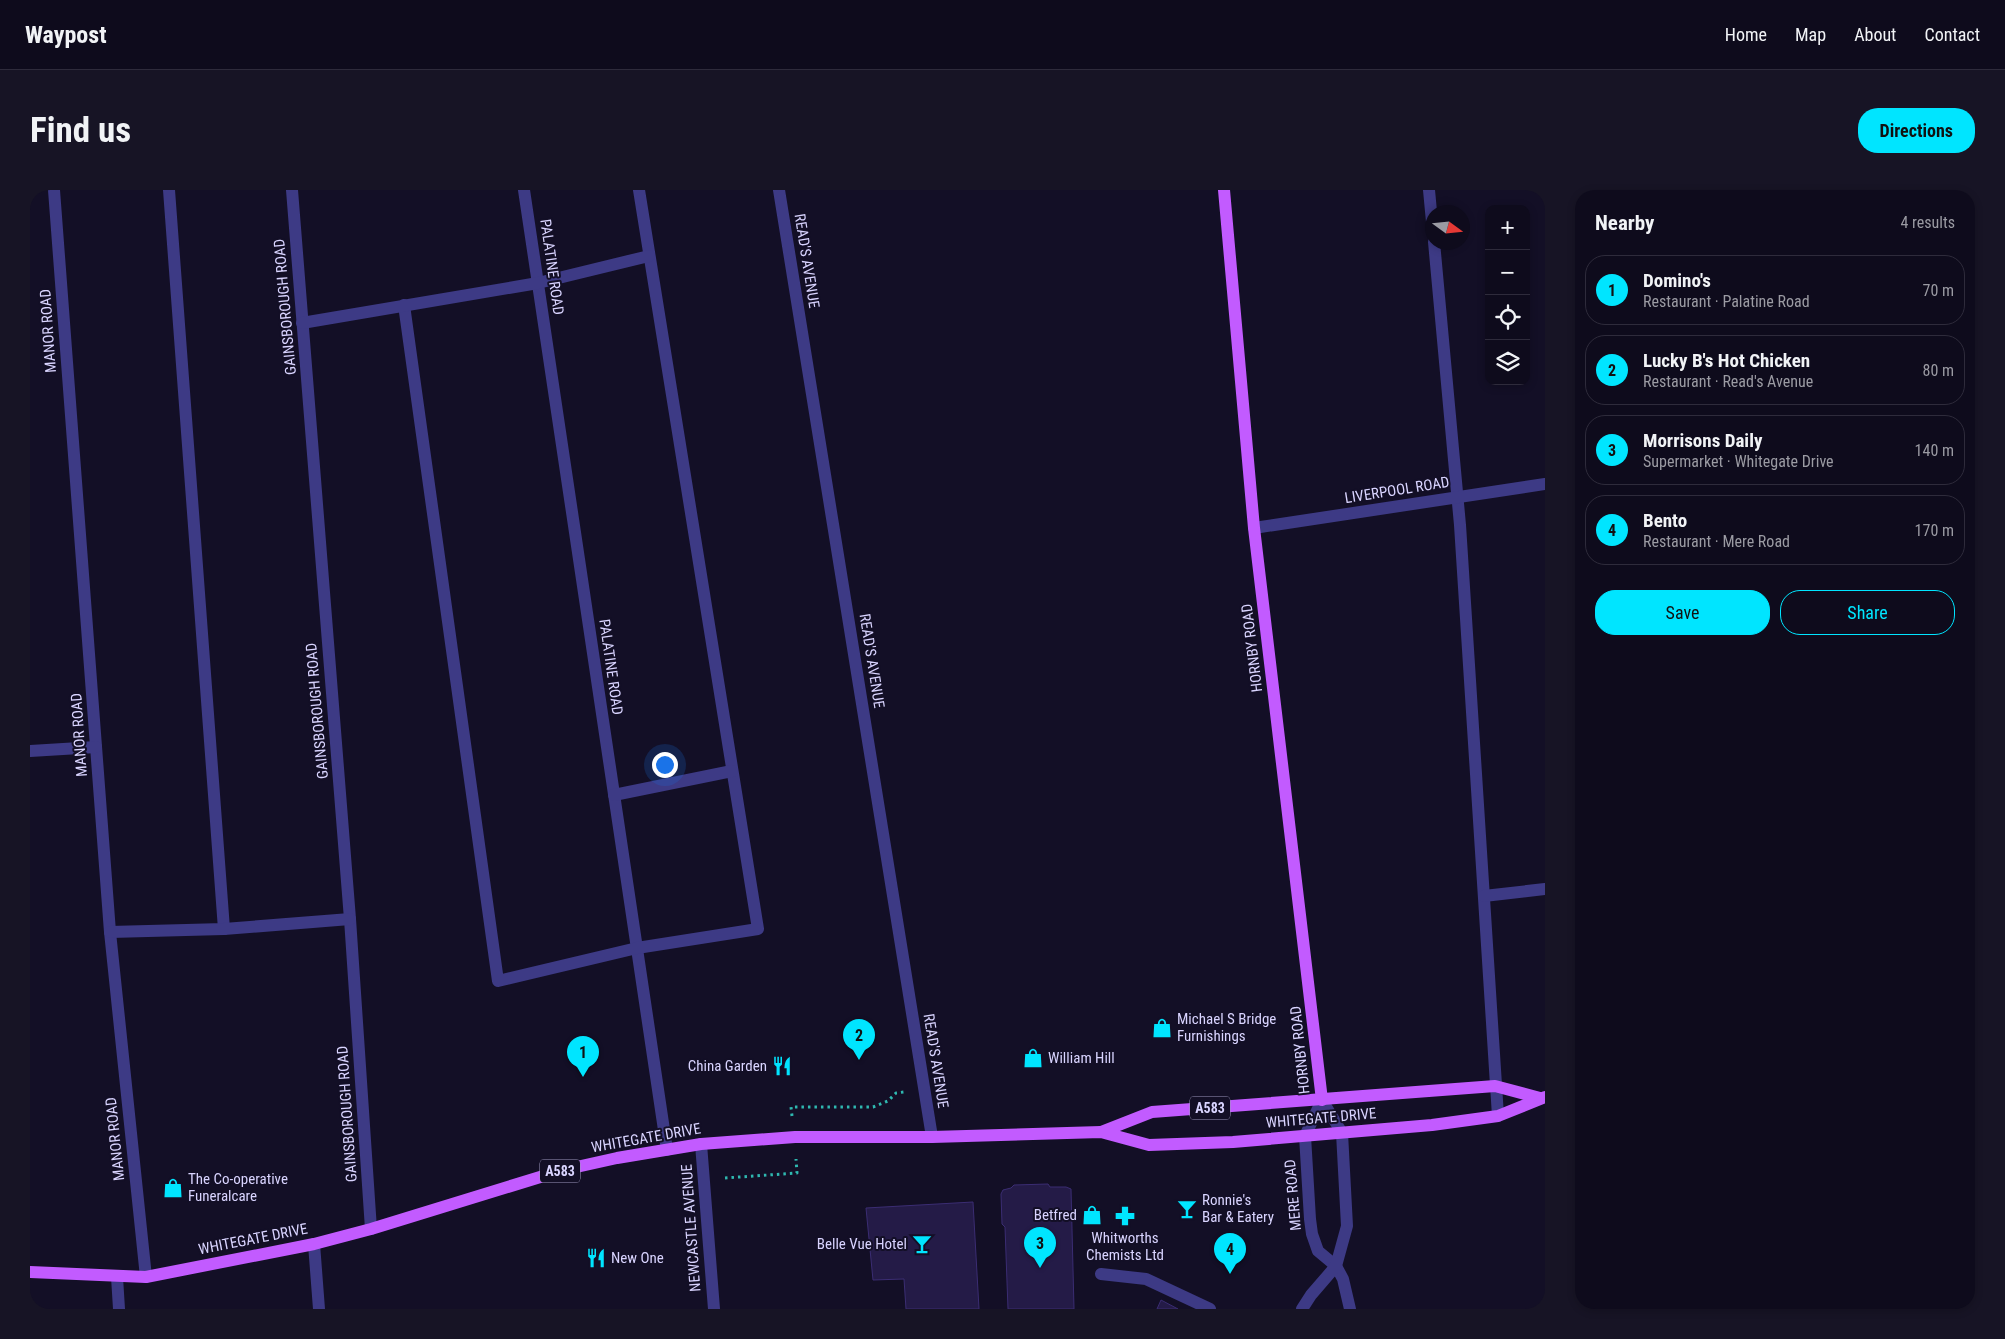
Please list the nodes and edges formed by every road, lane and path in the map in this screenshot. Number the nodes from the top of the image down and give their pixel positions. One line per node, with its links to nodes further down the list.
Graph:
1 (54, 190): 18 (street, MANOR ROAD)
2 (169, 190): 25 (street)
3 (292, 190): 14 (street, GAINSBOROUGH ROAD)
4 (524, 190): 12 (street, PALATINE ROAD)
5 (639, 190): 11 (street)
6 (779, 190): 35 (street, READ'S AVENUE)
7 (1224, 190): 17 (main road, HORNBY ROAD)
8 (1430, 190): 9 (street)
9 (1431, 205)
10 (1435, 250): 16 (street)
11 (650, 256): 12 (street); 20 (street)
12 (538, 283): 13 (street); 21 (street, PALATINE ROAD)
13 (404, 306): 14 (street); 27 (street)
14 (302, 322): 24 (street, GAINSBOROUGH ROAD)
15 (1545, 484): 16 (street, LIVERPOOL ROAD)
16 (1458, 498): 17 (street, LIVERPOOL ROAD); 23 (street)
17 (1254, 528): 30 (main road, HORNBY ROAD)
18 (96, 747): 19 (street); 26 (street, MANOR ROAD)
19 (30, 751)
20 (732, 771): 21 (street); 27 (street)
21 (614, 795): 27 (street, PALATINE ROAD)
22 (1545, 889): 23 (street)
23 (1484, 896): 28 (street)
24 (350, 919): 25 (street); 38 (street, GAINSBOROUGH ROAD)
25 (224, 929): 26 (street)
26 (110, 932): 44 (street, MANOR ROAD)
27 (637, 948): 37 (street, PALATINE ROAD)
28 (1495, 1086): 29 (main road, WHITEGATE DRIVE / A583); 30 (main road, WHITEGATE DRIVE / A583); 31 (street)
29 (1543, 1098): 31 (main road, WHITEGATE DRIVE / A583)
30 (1322, 1100): 32 (main road, WHITEGATE DRIVE / A583); 33 (street); 34 (street, MERE ROAD)
31 (1498, 1116): 33 (main road, WHITEGATE DRIVE / A583)
32 (1101, 1132): 34 (main road, WHITEGATE DRIVE / A583); 35 (main road, WHITEGATE DRIVE / A583)
33 (1342, 1133): 34 (main road, WHITEGATE DRIVE / A583); 40 (street)
34 (1305, 1136): 40 (street, MERE ROAD)
35 (932, 1137): 36 (main road, WHITEGATE DRIVE / A583)
36 (701, 1144): 37 (main road, WHITEGATE DRIVE / A583); 47 (street, NEWCASTLE AVENUE)
37 (667, 1150): 38 (main road, WHITEGATE DRIVE / A583)
38 (371, 1229): 39 (main road, WHITEGATE DRIVE / A583)
39 (314, 1244): 44 (main road, WHITEGATE DRIVE / A583); 46 (street)
40 (1336, 1266): 49 (street); 50 (street)
41 (30, 1272): 43 (main road, WHITEGATE DRIVE / A583)
42 (1101, 1274): 48 (street)
43 (117, 1277): 44 (main road, WHITEGATE DRIVE / A583); 45 (street)
44 (146, 1277)
45 (119, 1309)
46 (320, 1309)
47 (714, 1309)
48 (1210, 1309)
49 (1302, 1309)
50 (1350, 1309)

